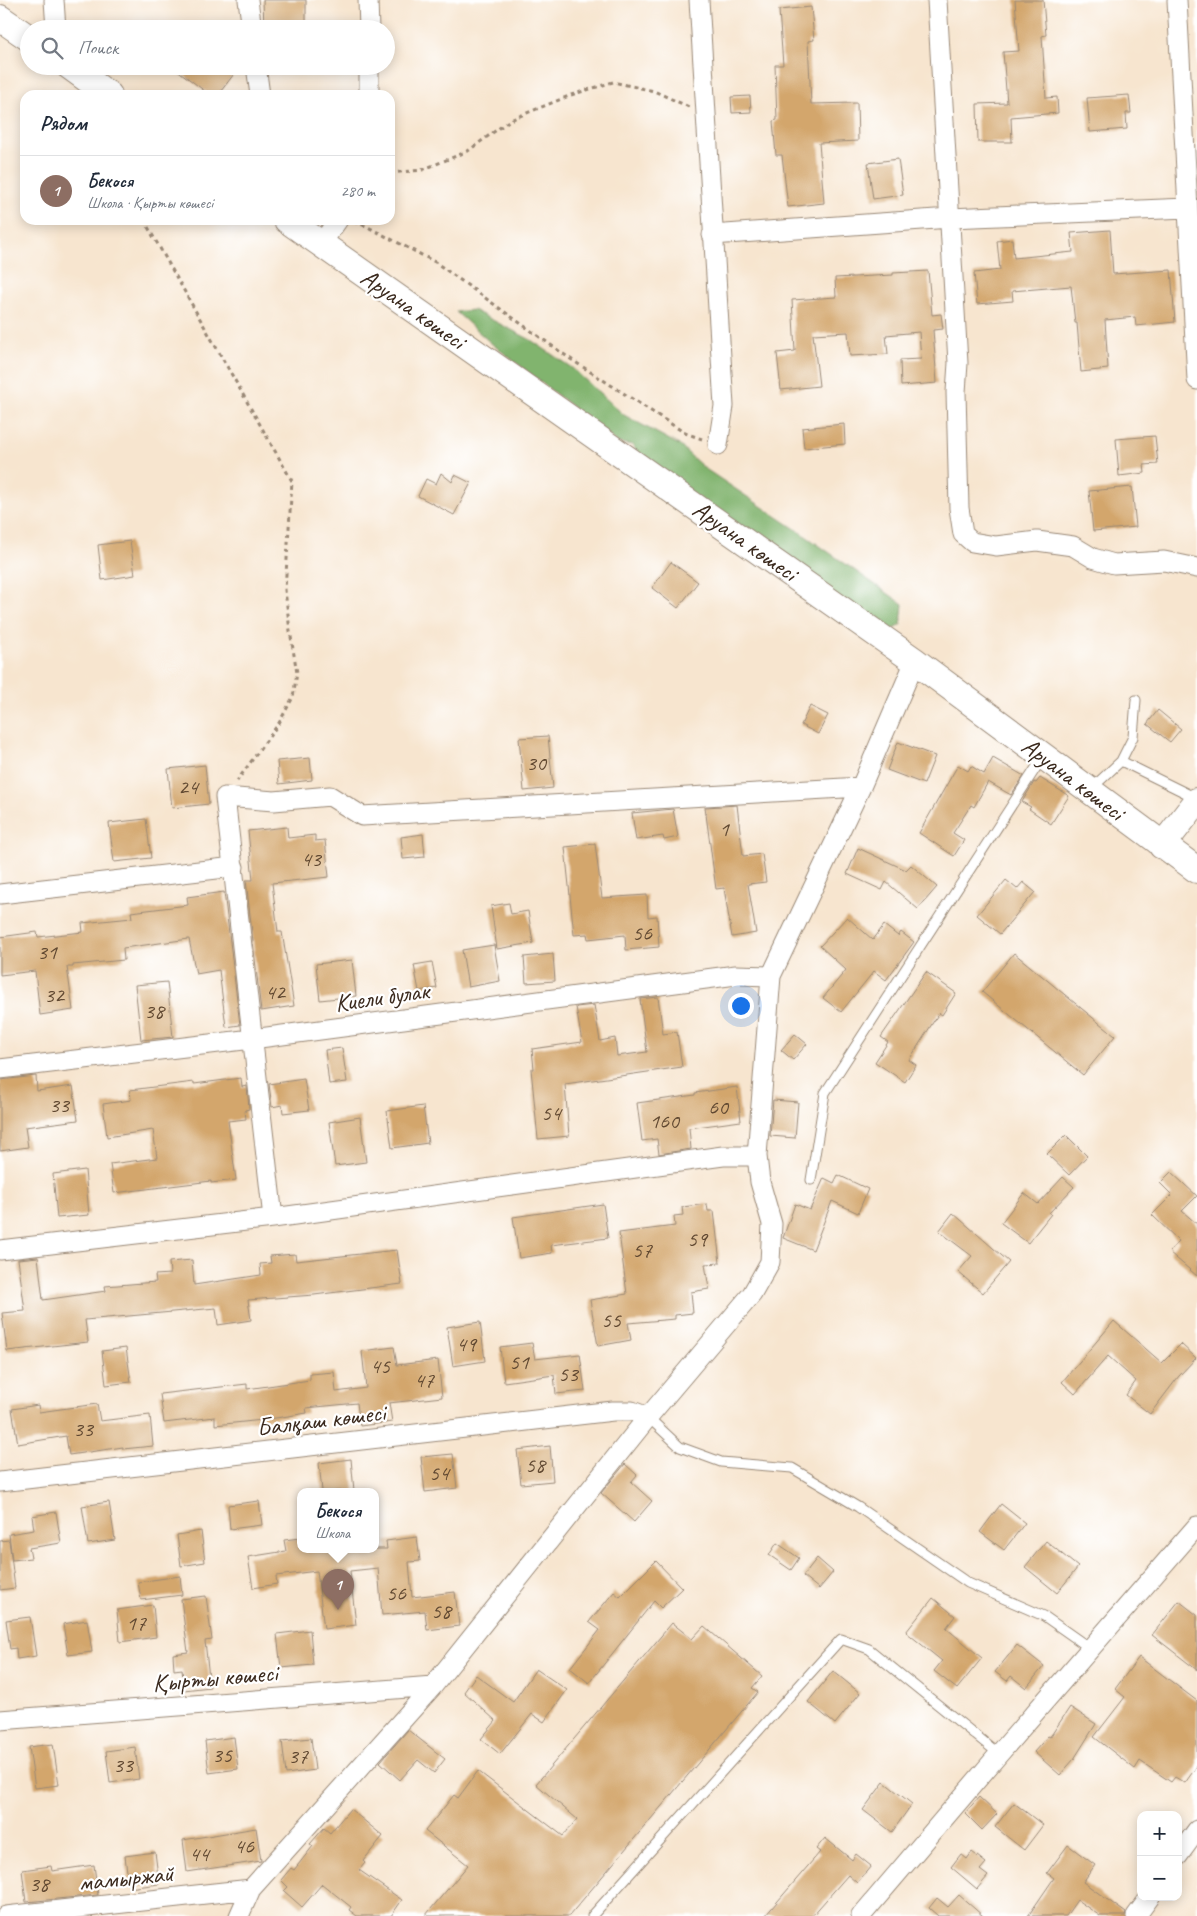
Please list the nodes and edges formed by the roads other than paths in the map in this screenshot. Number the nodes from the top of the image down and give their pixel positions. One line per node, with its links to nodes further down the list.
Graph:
1 (54, 0): 8 (street)
2 (248, 0): 9 (street)
3 (368, 0): 10 (street)
4 (699, 0): 22 (street)
5 (937, 0): 19 (street)
6 (1177, 0): 18 (street)
7 (0, 18): 11 (street)
8 (55, 20)
9 (251, 20)
10 (368, 20)
11 (20, 32)
12 (81, 75): 15 (street)
13 (257, 75): 16 (street)
14 (369, 75): 17 (street)
15 (103, 90)
16 (259, 90)
17 (369, 90)
18 (1187, 208): 19 (street); 24 (street)
19 (950, 218): 22 (street); 26 (street)
20 (294, 225): 23 (street, Аруана көшесі)
21 (335, 225): 23 (street)
22 (712, 235): 25 (street)
23 (322, 244): 27 (street, Аруана көшесі)
24 (1197, 380)
25 (718, 446)
26 (1197, 568)
27 (915, 661): 29 (street, Аруана көшесі); 31 (street)
28 (1136, 700): 30 (lane)
29 (1043, 757): 32 (street, Аруана көшесі); 42 (lane)
30 (1121, 761): 32 (lane); 33 (lane)
31 (862, 787): 36 (street); 38 (street)
32 (1088, 791): 34 (street, Аруана көшесі)
33 (1197, 799): 34 (street)
34 (1162, 846): 35 (street, Аруана көшесі)
35 (1194, 860)
36 (234, 867): 37 (street); 39 (street)
37 (0, 894)
38 (771, 976): 39 (street, Киели булак); 41 (street)
39 (252, 1039): 40 (street, Киели булак); 43 (street)
40 (0, 1069)
41 (757, 1156): 43 (street); 45 (street)
42 (811, 1180)
43 (273, 1218): 44 (street)
44 (0, 1250)
45 (648, 1417): 46 (street, Балқаш көшесі); 48 (lane); 49 (street)
46 (0, 1482)
47 (1197, 1526): 48 (street)
48 (1090, 1649): 51 (street)
49 (433, 1686): 50 (street, Қырты көшесі); 54 (street)
50 (0, 1720)
51 (999, 1754): 58 (lane); 59 (street)
52 (1197, 1830): 53 (street)
53 (1182, 1851)
54 (251, 1889): 56 (street, мамыржай); 57 (street)
55 (1147, 1901): 60 (street)
56 (6, 1916)
57 (240, 1916)
58 (592, 1916)
59 (861, 1916)
60 (1136, 1916)

